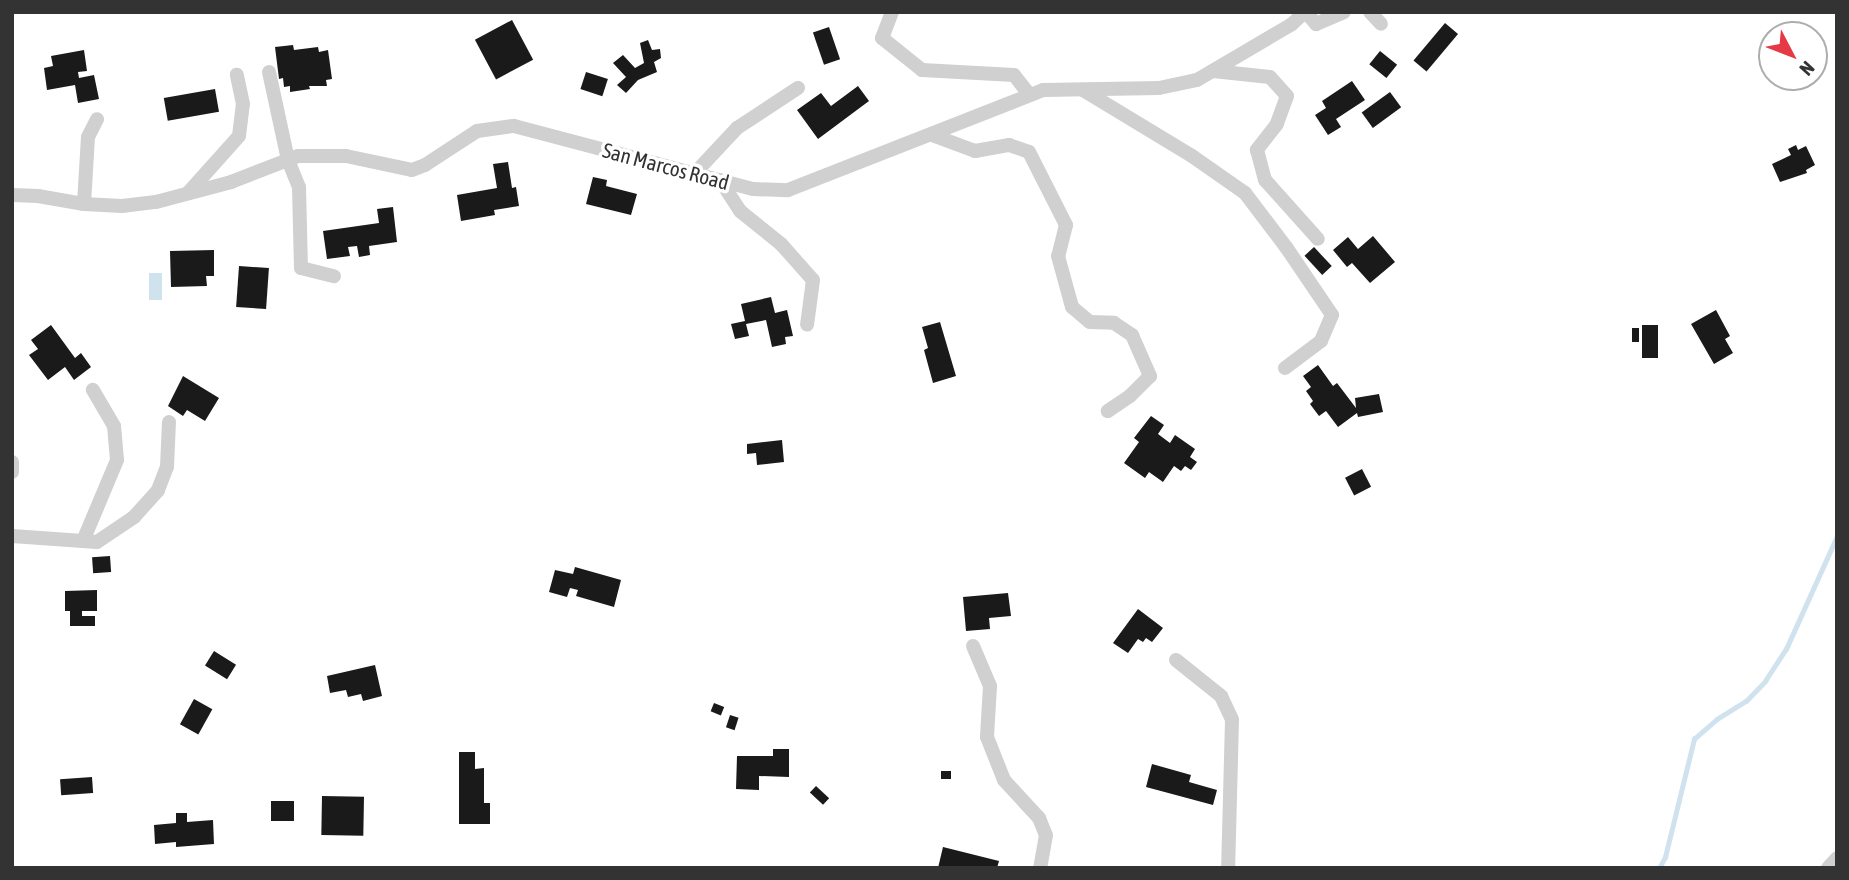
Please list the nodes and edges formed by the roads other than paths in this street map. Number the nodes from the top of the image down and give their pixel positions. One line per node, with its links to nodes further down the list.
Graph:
1 (892, 12): 11 (street)
2 (1305, 12): 3 (street); 6 (street, San Marcos Road)
3 (1344, 12)
4 (1370, 12): 5 (street)
5 (1381, 24)
6 (1213, 71): 10 (street, San Marcos Road); 20 (street)
7 (269, 72): 14 (street)
8 (237, 75): 17 (street)
9 (798, 88): 15 (street)
10 (1082, 89): 11 (street, San Marcos Road); 23 (street)
11 (1029, 94): 13 (street, San Marcos Road)
12 (97, 119): 19 (street)
13 (932, 135): 16 (street, San Marcos Road); 25 (street)
14 (288, 160): 15 (street, San Marcos Road); 17 (street, San Marcos Road); 21 (street)
15 (695, 173): 16 (street, San Marcos Road)
16 (720, 180): 22 (street)
17 (187, 194): 19 (street, San Marcos Road)
18 (12, 195): 19 (street, San Marcos Road)
19 (84, 204)
20 (1318, 239)
21 (334, 276)
22 (807, 325)
23 (1285, 368)
24 (93, 390): 30 (street)
25 (1108, 411)
26 (169, 422): 30 (street)
27 (12, 462): 28 (street)
28 (12, 472)
29 (12, 536): 30 (street)
30 (83, 541)
31 (973, 646): 34 (street)
32 (1176, 660): 35 (street)
33 (1837, 858): 36 (street)
34 (1040, 868)
35 (1228, 868)
36 (1828, 868)

